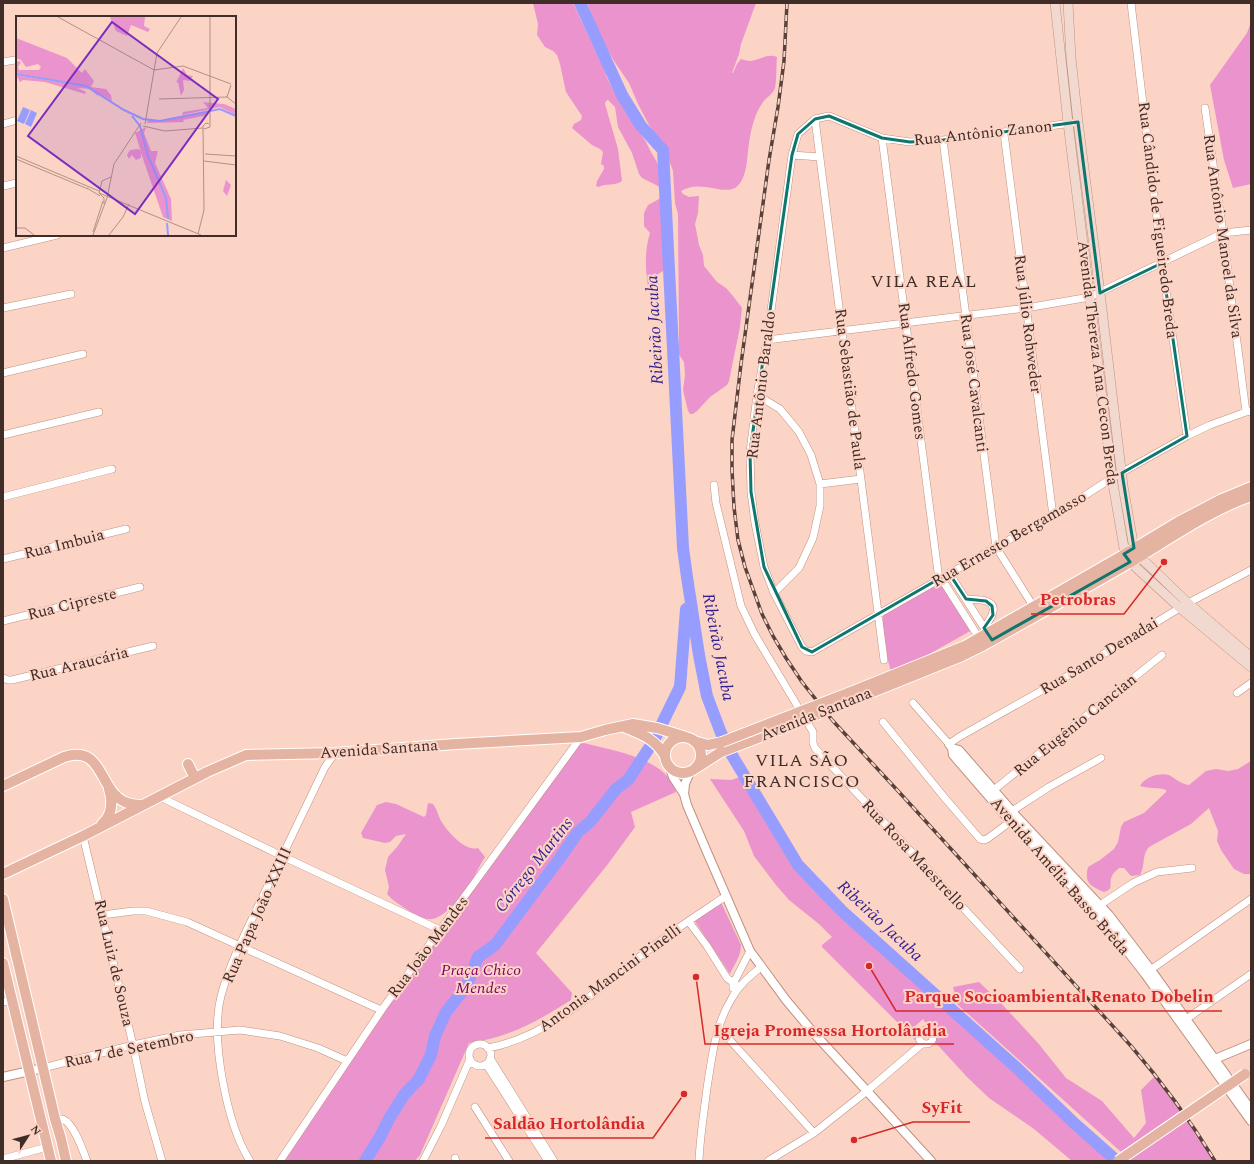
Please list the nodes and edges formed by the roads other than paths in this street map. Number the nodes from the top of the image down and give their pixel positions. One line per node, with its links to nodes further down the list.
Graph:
1 (1055, 3): 10 (main road, Avenida Thereza Ana Cecon Breda)
2 (1068, 3): 9 (main road, Avenida Thereza Ana Cecon Breda)
3 (1131, 3): 23 (street, Rua Cândido de Figueiredo Breda)
4 (15, 60): 5 (street)
5 (3, 62)
6 (1205, 108): 20 (street, Rua Antônio Manoel da Silva)
7 (815, 119): 13 (street, Rua Antônio Zanon); 15 (street, Rua Antônio Baraldo); 16 (street, Rua Sebastião de Paula)
8 (16, 120): 11 (street)
9 (1078, 122): 10 (street, Rua Antônio Zanon); 24 (main road, Avenida Thereza Ana Cecon Breda)
10 (1068, 123): 12 (street, Rua Antônio Zanon); 26 (main road, Avenida Thereza Ana Cecon Breda)
11 (3, 124)
12 (1004, 133): 14 (street, Rua Antônio Zanon); 28 (street, Rua Júlio Rohweder)
13 (882, 138): 14 (street, Rua Antônio Zanon); 30 (street, Rua Alfredo Gomes)
14 (943, 140): 29 (street, Rua José Cavalcanti)
15 (792, 155): 16 (street); 32 (street, Rua Antônio Baraldo)
16 (820, 157): 31 (street, Rua Sebastião de Paula)
17 (16, 183): 18 (street)
18 (3, 186)
19 (1251, 230): 20 (street)
20 (1223, 234): 23 (street); 37 (street, Rua Antônio Manoel da Silva)
21 (52, 236): 22 (street)
22 (3, 248)
23 (1162, 263): 24 (street); 39 (street, Rua Cândido de Figueiredo Breda)
24 (1100, 293): 26 (street); 41 (main road, Avenida Thereza Ana Cecon Breda)
25 (71, 294): 27 (street)
26 (1090, 297): 28 (street); 43 (main road, Avenida Thereza Ana Cecon Breda)
27 (3, 308)
28 (1026, 308): 29 (street); 49 (street, Rua Júlio Rohweder)
29 (965, 315): 30 (street); 51 (street, Rua José Cavalcanti)
30 (906, 323): 31 (street); 57 (street, Rua Alfredo Gomes)
31 (842, 331): 32 (street); 42 (street, Rua Sebastião de Paula)
32 (767, 340): 35 (street, Rua Antônio Baraldo)
33 (83, 354): 34 (street)
34 (3, 374)
35 (757, 395): 44 (street); 59 (street, Rua Antônio Baraldo)
36 (100, 412): 38 (street)
37 (1248, 412): 39 (street, Rua Ernesto Bergamasso)
38 (3, 435)
39 (1187, 436): 41 (street, Rua Ernesto Bergamasso)
40 (112, 469): 48 (street)
41 (1122, 473): 43 (street, Rua Ernesto Bergamasso); 52 (main road, Avenida Thereza Ana Cecon Breda)
42 (861, 478): 44 (street); 63 (street, Rua Sebastião de Paula)
43 (1112, 478): 49 (street, Rua Ernesto Bergamasso); 53 (main road, Avenida Thereza Ana Cecon Breda)
44 (820, 484): 59 (street)
45 (714, 485): 114 (street, Rua Rosa Maestrello)
46 (1251, 487): 52 (main road)
47 (1251, 496): 52 (main road)
48 (3, 497)
49 (1053, 516): 51 (street, Rua Ernesto Bergamasso)
50 (126, 529): 54 (street, Rua Imbuia)
51 (996, 547): 56 (street, Rua Ernesto Bergamasso); 62 (street, Rua José Cavalcanti)
52 (1137, 552): 53 (main road, Avenida Santana); 61 (main road)
53 (1127, 558): 61 (main road); 62 (main road, Avenida Santana)
54 (3, 559)
55 (1251, 570): 61 (street, Rua Santo Denadai)
56 (949, 574): 57 (street, Rua Ernesto Bergamasso); 60 (street)
57 (940, 579): 63 (street, Rua Ernesto Bergamasso); 65 (street)
58 (140, 587): 64 (street, Rua Cipreste)
59 (774, 593): 67 (street, Rua Antônio Baraldo)
60 (966, 599): 65 (street); 65 (street)
61 (1184, 606): 69 (main road); 71 (main road); 81 (street, Rua Santo Denadai)
62 (1035, 610): 65 (main road, Avenida Santana)
63 (878, 614): 67 (street, Rua Ernesto Bergamasso); 70 (street, Rua Sebastião de Paula)
64 (3, 621)
65 (985, 637): 80 (main road, Avenida Santana, bridge)
66 (153, 646): 72 (street, Rua Araucária)
67 (812, 652)
68 (1162, 655): 93 (street, Rua Eugênio Cancian)
69 (1251, 657)
70 (884, 660)
71 (1251, 667)
72 (4, 678)
73 (1251, 683): 74 (street)
74 (1237, 693)
75 (913, 703): 81 (street, Avenida Amélia Basso Brêda)
76 (883, 722): 97 (street)
77 (624, 727): 78 (main road, Avenida Santana); 79 (main road, Avenida Santana); 84 (main road)
78 (581, 737): 83 (main road, Avenida Santana); 109 (street, Rua João Mendes)
79 (690, 739): 80 (main road, Avenida Santana); 84 (main road); 89 (main road)
80 (723, 746): 89 (main road, Avenida Santana)
81 (951, 746): 93 (street, Avenida Amélia Basso Brêda)
82 (324, 752): 83 (main road, Avenida Santana); 87 (street, Rua Papa João XXIII); 90 (main road, Avenida Santana)
83 (335, 752): 87 (street, Rua Papa João XXIII)
84 (665, 756): 88 (main road)
85 (1101, 758): 97 (street)
86 (188, 764): 90 (main road)
87 (325, 767): 100 (street, Rua Papa João XXIII)
88 (670, 768): 89 (main road); 94 (street)
89 (693, 770): 94 (street)
90 (195, 778): 95 (main road, Avenida Santana)
91 (3, 786): 92 (main road, Avenida Santana)
92 (109, 788): 96 (main road, Avenida Santana); 98 (main road, Avenida Santana)
93 (991, 792): 97 (street, Avenida Amélia Basso Brêda)
94 (684, 794): 103 (street)
95 (160, 797): 96 (main road, Avenida Santana); 100 (street)
96 (143, 805): 98 (main road, Avenida Santana)
97 (1013, 816): 106 (street, Avenida Amélia Basso Brêda); 115 (street, Avenida Amélia Basso Brêda)
98 (96, 829): 99 (main road, Avenida Santana)
99 (83, 836): 102 (main road, Avenida Santana); 107 (street, Rua Luiz de Souza)
100 (282, 856): 109 (street); 110 (street, Rua Papa João XXIII)
101 (1192, 868): 106 (street)
102 (3, 874)
103 (726, 896): 108 (street, Antonia Mancini Pinelli); 111 (street)
104 (3, 899): 131 (main road)
105 (1251, 899): 115 (street)
106 (1100, 904): 115 (street, Avenida Amélia Basso Brêda)
107 (102, 915): 110 (street); 125 (street, Rua Luiz de Souza)
108 (689, 922): 117 (street); 126 (street, Antonia Mancini Pinelli)
109 (440, 930): 119 (street, Rua João Mendes)
110 (239, 947): 119 (street); 122 (street, Rua Papa João XXIII)
111 (750, 951): 113 (street); 117 (street)
112 (3, 963): 118 (main road)
113 (761, 967): 117 (street); 135 (street)
114 (1020, 969)
115 (1148, 972): 120 (street, Avenida Amélia Basso Brêda)
116 (1251, 974): 120 (street)
117 (736, 985): 121 (street)
118 (7, 1001): 132 (main road)
119 (381, 1010): 129 (street, Rua João Mendes)
120 (1184, 1022): 128 (street, Avenida Amélia Basso Brêda); 139 (street, Avenida Amélia Basso Brêda)
121 (719, 1028): 140 (street); 153 (street)
122 (217, 1033): 125 (street, Rua 7 de Setembro); 129 (street, Rua 7 de Setembro); 147 (street, Rua Papa João XXIII)
123 (923, 1043): 135 (street)
124 (1251, 1044): 128 (street)
125 (133, 1045): 131 (street, Rua 7 de Setembro); 146 (street, Rua Luiz de Souza)
126 (488, 1048): 127 (street); 130 (street)
127 (470, 1059): 130 (street); 149 (street)
128 (1215, 1059): 137 (street, Avenida Amélia Basso Brêda)
129 (347, 1061): 148 (street, Rua João Mendes)
130 (488, 1061): 151 (street); 152 (street)
131 (43, 1068): 132 (street, Rua 7 de Setembro); 138 (main road)
132 (30, 1071): 134 (street, Rua 7 de Setembro); 141 (main road)
133 (1248, 1073): 156 (main road, bridge)
134 (3, 1078)
135 (867, 1091): 140 (street); 155 (street)
136 (475, 1106): 150 (street)
137 (1251, 1110)
138 (55, 1119): 144 (main road); 145 (street)
139 (1251, 1121)
140 (814, 1133): 154 (street)
141 (48, 1147): 142 (street); 143 (main road)
142 (3, 1160)
143 (51, 1161)
144 (66, 1161)
145 (87, 1161)
146 (162, 1161)
147 (250, 1161)
148 (280, 1161)
149 (423, 1161)
150 (509, 1161)
151 (548, 1161)
152 (554, 1161)
153 (699, 1161)
154 (768, 1161)
155 (931, 1161)
156 (1118, 1161)

